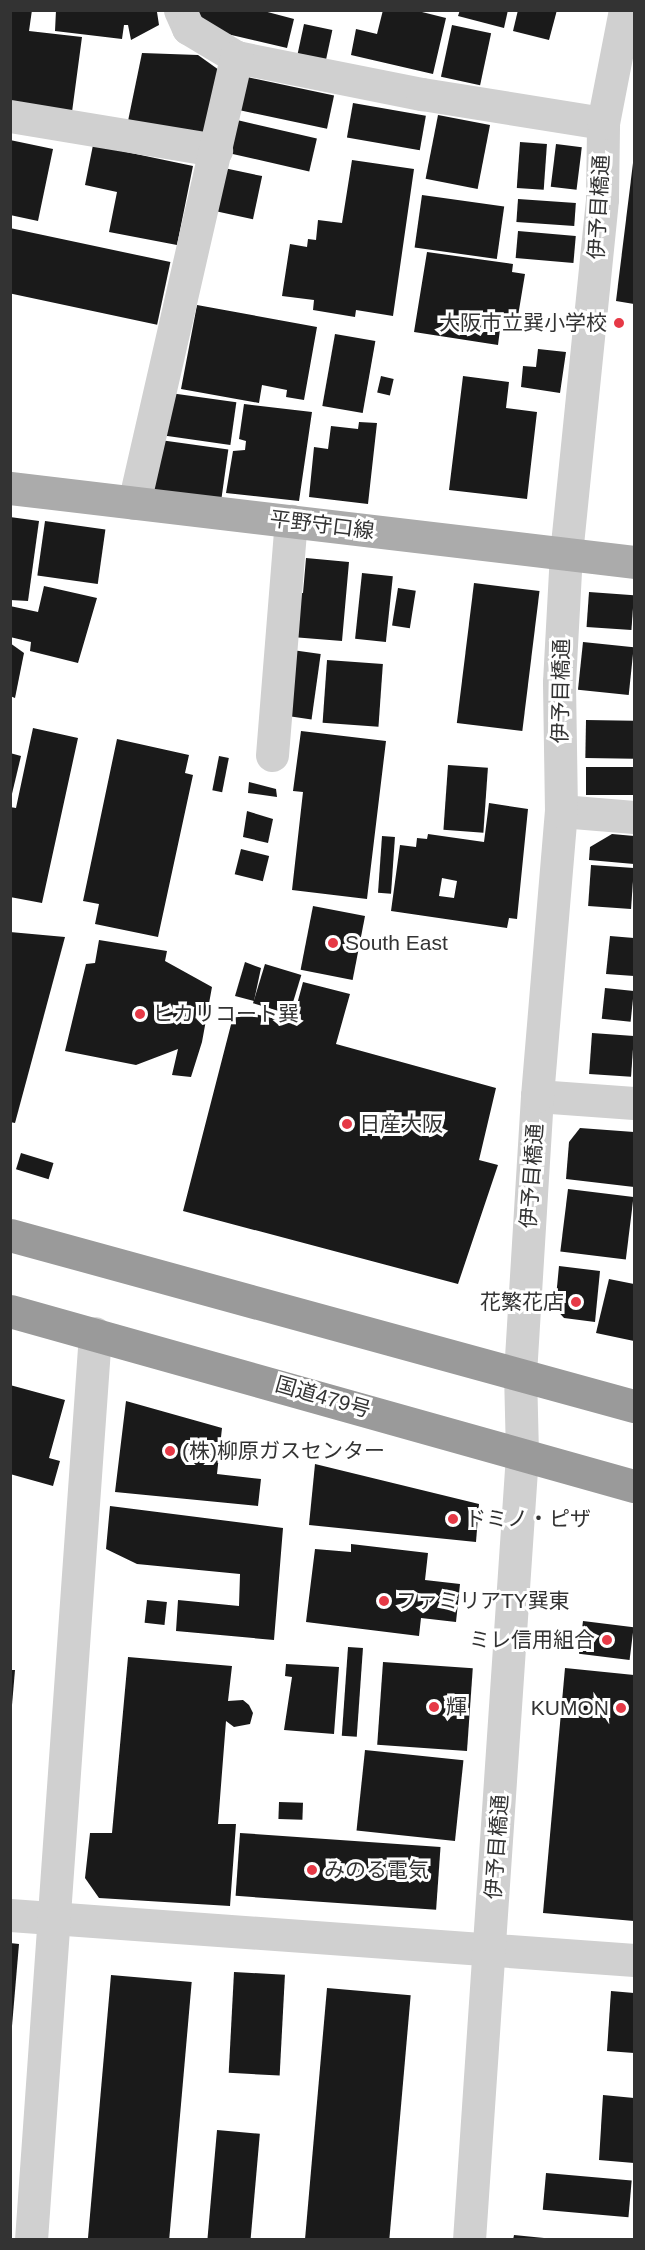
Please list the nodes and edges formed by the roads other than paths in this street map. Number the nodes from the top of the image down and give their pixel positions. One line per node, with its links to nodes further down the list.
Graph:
1 (180, 10): 3 (street)
2 (625, 10): 5 (street, 伊予目橋通)
3 (236, 57): 5 (street); 6 (street)
4 (10, 116): 6 (street)
5 (603, 123): 10 (street, 伊予目橋通)
6 (216, 150): 8 (street)
7 (10, 488): 8 (main road, 平野守口線)
8 (134, 503): 9 (main road, 平野守口線)
9 (291, 522): 10 (main road, 平野守口線); 12 (street)
10 (566, 554): 11 (main road, 平野守口線); 13 (street, 伊予目橋通)
11 (634, 562)
12 (272, 755)
13 (561, 811): 14 (street); 15 (street, 伊予目橋通)
14 (634, 817)
15 (537, 1096): 16 (street); 20 (street, 伊予目橋通)
16 (634, 1103)
17 (10, 1235): 20 (highway)
18 (10, 1311): 19 (highway, 国道479号)
19 (95, 1333): 22 (highway, 国道479号); 25 (street)
20 (520, 1374): 21 (highway); 22 (street, 伊予目橋通)
21 (634, 1406)
22 (522, 1454): 23 (highway, 国道479号); 26 (street, 伊予目橋通)
23 (634, 1486)
24 (10, 1915): 25 (street)
25 (55, 1919): 26 (street); 28 (street)
26 (490, 1951): 27 (street); 29 (street, 伊予目橋通)
27 (634, 1960)
28 (31, 2240)
29 (469, 2240)

